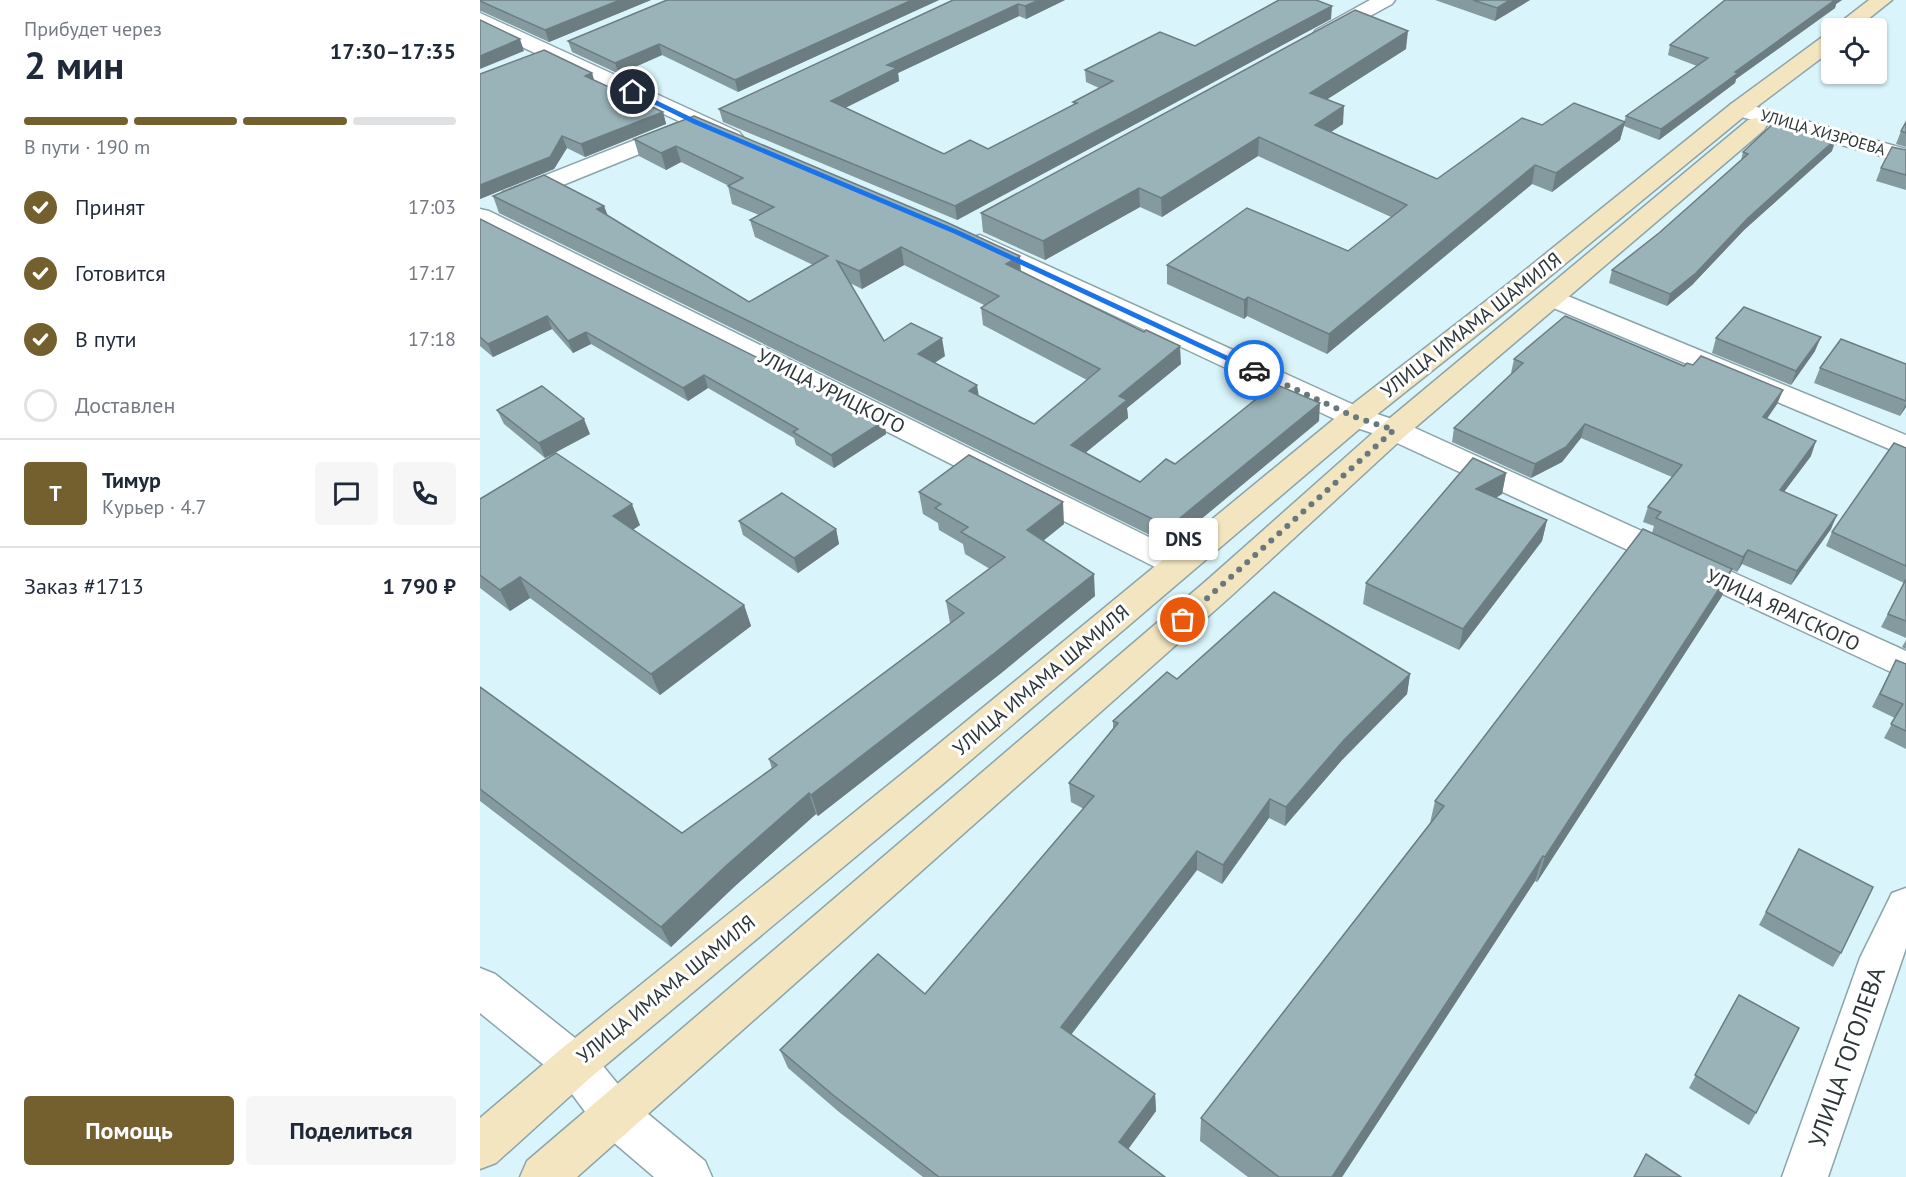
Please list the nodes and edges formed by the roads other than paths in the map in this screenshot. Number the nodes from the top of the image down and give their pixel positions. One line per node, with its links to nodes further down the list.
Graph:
1 (1385, 0): 6 (street)
2 (1890, 4): 3 (main road); 4 (main road)
3 (1864, 18)
4 (1881, 18)
5 (480, 19): 7 (street)
6 (1302, 45)
7 (558, 47): 9 (street); 13 (street)
8 (1821, 49): 12 (main road, УЛИЦА ИМАМА ШАМИЛЯ)
9 (519, 63)
10 (1821, 70): 12 (main road, УЛИЦА ИМАМА ШАМИЛЯ)
11 (728, 108): 13 (street)
12 (1754, 112): 15 (street, УЛИЦА ХИЗРОЕВА); 19 (main road, УЛИЦА ИМАМА ШАМИЛЯ); 20 (main road, УЛИЦА ИМАМА ШАМИЛЯ)
13 (697, 122): 14 (street); 16 (street)
14 (751, 145)
15 (1906, 156)
16 (480, 210)
17 (480, 216): 23 (street, УЛИЦА УРИЦКОГО)
18 (968, 227): 20 (street, УЛИЦА ЯРАГСКОГО)
19 (1553, 298): 21 (main road, УЛИЦА ИМАМА ШАМИЛЯ); 22 (street)
20 (1355, 417): 21 (street, УЛИЦА ЯРАГСКОГО); 23 (main road, УЛИЦА ИМАМА ШАМИЛЯ)
21 (1394, 430): 24 (street, УЛИЦА ЯРАГСКОГО); 29 (main road, УЛИЦА ИМАМА ШАМИЛЯ)
22 (1906, 446)
23 (1183, 560): 28 (main road, УЛИЦА ИМАМА ШАМИЛЯ)
24 (1906, 666)
25 (1906, 905): 26 (street, УЛИЦА ГОГОЛЕВА)
26 (1894, 964): 33 (street, УЛИЦА ГОГОЛЕВА)
27 (480, 987): 28 (street)
28 (575, 1064): 29 (street); 30 (main road, УЛИЦА ИМАМА ШАМИЛЯ)
29 (614, 1114): 31 (main road, УЛИЦА ИМАМА ШАМИЛЯ); 32 (street)
30 (480, 1147)
31 (543, 1177)
32 (689, 1177)
33 (1804, 1177)

